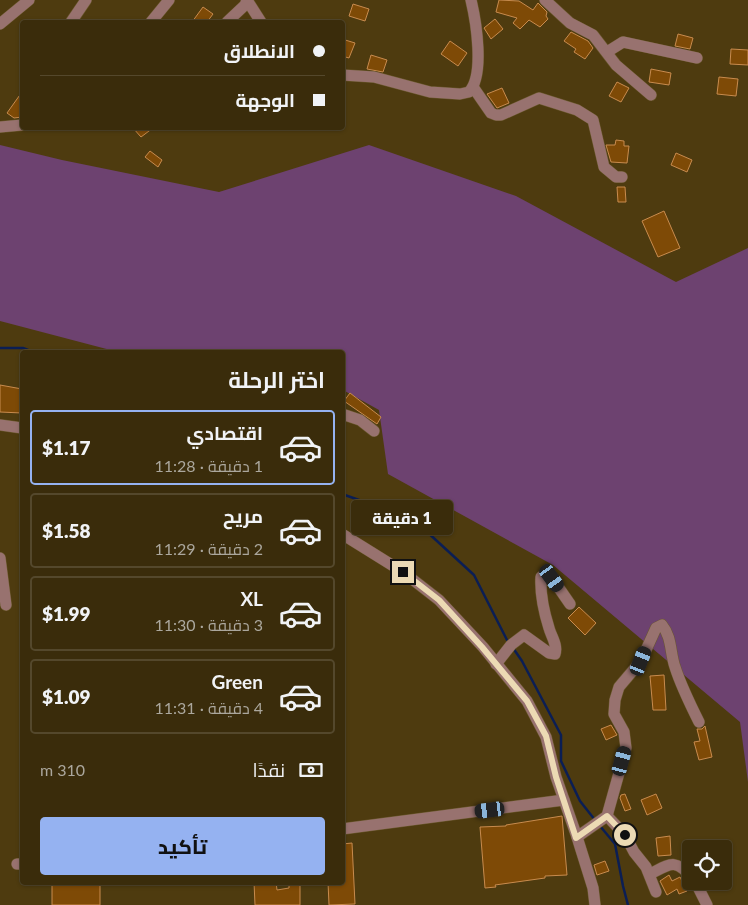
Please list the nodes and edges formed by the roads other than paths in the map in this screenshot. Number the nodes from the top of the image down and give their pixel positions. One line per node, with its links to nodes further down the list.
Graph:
1 (29, 0): 11 (street)
2 (86, 0): 7 (street)
3 (169, 0): 8 (street)
4 (247, 0): 9 (street); 10 (street)
5 (471, 0): 15 (street)
6 (545, 0): 12 (street)
7 (72, 20)
8 (153, 20)
9 (229, 20)
10 (260, 20)
11 (0, 24)
12 (607, 52): 13 (street); 16 (street)
13 (697, 58)
14 (345, 75): 15 (street)
15 (473, 87): 19 (street)
16 (650, 95)
17 (20, 125): 18 (street)
18 (0, 127)
19 (622, 177)
20 (345, 415): 23 (street)
21 (0, 425): 22 (street)
22 (20, 428)
23 (374, 431)
24 (345, 536): 28 (street)
25 (0, 558): 27 (street)
26 (570, 604): 28 (street)
27 (6, 605)
28 (496, 664): 30 (street)
29 (699, 722): 31 (street)
30 (564, 800): 32 (street); 33 (street)
31 (607, 816): 33 (street); 35 (street)
32 (345, 828)
33 (576, 838): 38 (street)
34 (682, 867): 35 (street)
35 (650, 874): 37 (street)
36 (700, 890): 39 (street)
37 (656, 892)
38 (595, 905)
39 (707, 905)

